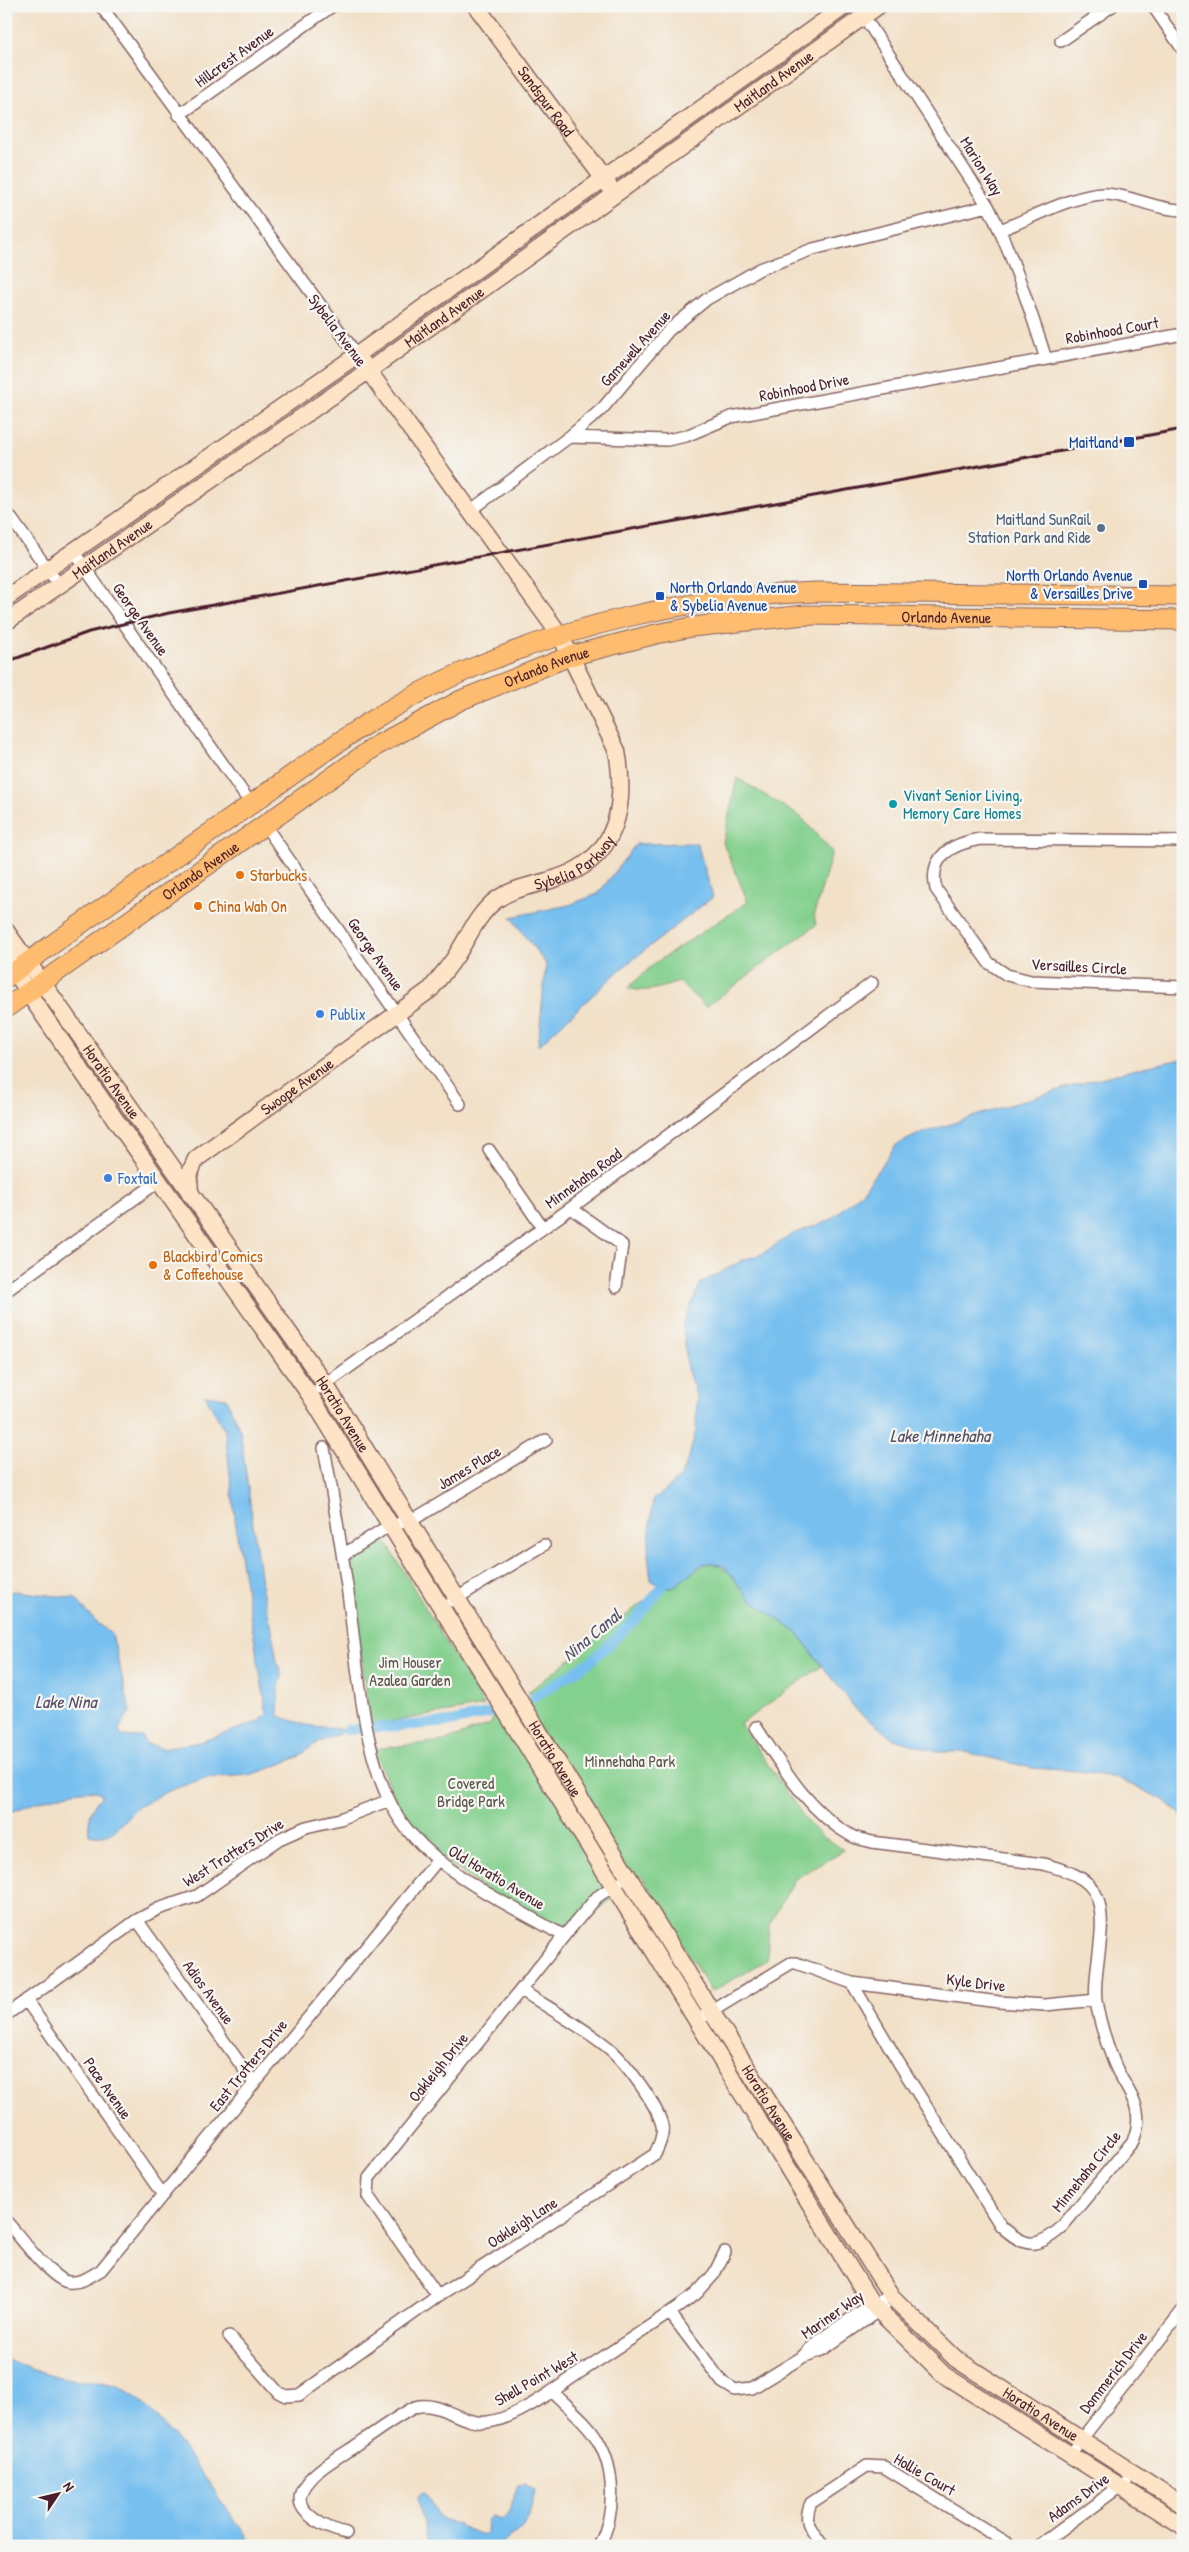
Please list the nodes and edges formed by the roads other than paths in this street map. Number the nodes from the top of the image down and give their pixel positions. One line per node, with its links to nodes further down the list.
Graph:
1 (101, 6): 11 (street, Sybelia Avenue)
2 (332, 6): 11 (street, Hillcrest Avenue)
3 (476, 6): 12 (main road, Sandspur Road)
4 (845, 6): 12 (main road, Maitland Avenue)
5 (878, 6): 8 (main road, Maitland Avenue)
6 (1112, 6): 9 (street)
7 (1153, 6): 10 (street)
8 (860, 11): 13 (main road, Maitland Avenue); 14 (street, Marion Way)
9 (1061, 41)
10 (1183, 50)
11 (179, 115): 18 (street, Sybelia Avenue)
12 (603, 179): 13 (main road, Sandspur Road); 18 (main road, Maitland Avenue)
13 (614, 194): 20 (main road, Maitland Avenue)
14 (988, 206): 16 (street, Marion Way); 21 (street, Gamewell Avenue)
15 (1183, 210): 16 (street)
16 (1000, 230): 19 (street, Marion Way)
17 (1183, 334): 19 (street, Robinhood Court)
18 (357, 355): 20 (main road, Sybelia Avenue); 24 (main road, Maitland Avenue)
19 (1046, 359): 21 (street, Robinhood Drive)
20 (368, 371): 22 (main road, Sybelia Avenue); 25 (main road, Maitland Avenue)
21 (569, 437): 22 (street, Gamewell Avenue)
22 (470, 510): 34 (main road, Sybelia Avenue)
23 (6, 511): 26 (street)
24 (73, 551): 25 (street, George Avenue); 26 (main road, Maitland Avenue)
25 (85, 566): 27 (main road, Maitland Avenue); 36 (street, George Avenue)
26 (48, 569): 27 (street); 30 (main road, Maitland Avenue)
27 (59, 585): 33 (main road, Maitland Avenue)
28 (1086, 595): 29 (main road, Orlando Avenue); 31 (street); 34 (main road, Orlando Avenue)
29 (1183, 596)
30 (6, 598)
31 (1096, 619): 32 (main road, Orlando Avenue); 35 (main road, Orlando Avenue)
32 (1183, 620)
33 (6, 622)
34 (560, 635): 35 (main road, Sybelia Avenue); 36 (main road, Orlando Avenue)
35 (570, 656): 37 (main road, Orlando Avenue); 45 (main road, Sybelia Parkway)
36 (251, 804): 40 (main road, Orlando Avenue)
37 (264, 824): 43 (main road, Orlando Avenue); 45 (street, George Avenue)
38 (1183, 841): 42 (street, Versailles Circle)
39 (6, 931): 40 (main road, Horatio Avenue)
40 (14, 967): 43 (main road, Horatio Avenue)
41 (872, 983): 52 (street, Minnehaha Road)
42 (1183, 987)
43 (36, 988): 44 (main road, Orlando Avenue); 48 (main road, Horatio Avenue); 50 (main road, Horatio Avenue)
44 (6, 1008)
45 (398, 1014): 46 (street, George Avenue); 49 (main road, Swoope Avenue)
46 (460, 1104)
47 (489, 1150): 53 (street)
48 (163, 1156): 49 (main road); 51 (main road, Horatio Avenue)
49 (196, 1158): 51 (main road)
50 (163, 1187): 51 (main road); 55 (street); 57 (main road, Horatio Avenue)
51 (190, 1194): 56 (main road, Horatio Avenue)
52 (571, 1208): 53 (street, Minnehaha Road); 54 (street)
53 (542, 1227): 56 (street, Minnehaha Road)
54 (616, 1286)
55 (6, 1291)
56 (325, 1384): 57 (street, Minnehaha Road); 60 (main road, Horatio Avenue)
57 (310, 1395): 61 (main road, Horatio Avenue)
58 (546, 1440): 60 (street, James Place)
59 (324, 1448): 63 (street, Old Horatio Avenue)
60 (409, 1520): 61 (street); 64 (main road, Horatio Avenue)
61 (392, 1525): 63 (street); 65 (main road, Horatio Avenue)
62 (544, 1545): 64 (street)
63 (343, 1555): 67 (street, Old Horatio Avenue)
64 (457, 1598): 65 (street); 69 (main road, Horatio Avenue)
65 (442, 1607): 70 (main road, Horatio Avenue)
66 (756, 1727): 76 (street, Minnehaha Circle)
67 (388, 1801): 68 (street, Old Horatio Avenue); 71 (street, West Trotters Drive)
68 (437, 1861): 72 (street, Old Horatio Avenue); 80 (street, East Trotters Drive)
69 (628, 1877): 70 (street, Oakleigh Drive); 77 (main road, Horatio Avenue)
70 (613, 1886): 72 (street, Oakleigh Drive); 79 (main road, Horatio Avenue)
71 (137, 1920): 75 (street, West Trotters Drive); 80 (street, Adios Avenue)
72 (564, 1936): 74 (street, Oakleigh Drive)
73 (852, 1983): 76 (street, Kyle Drive); 76 (street, Minnehaha Circle); 77 (street)
74 (521, 1990): 84 (street, Oakleigh Drive); 84 (street, Oakleigh Lane)
75 (26, 2000): 78 (street, West Trotters Drive); 81 (street, Pace Avenue)
76 (1096, 2000)
77 (711, 2011): 79 (street); 85 (main road, Horatio Avenue)
78 (6, 2015)
79 (696, 2021): 86 (main road, Horatio Avenue)
80 (254, 2083): 81 (street, East Trotters Drive)
81 (163, 2194): 82 (street, East Trotters Drive)
82 (6, 2221)
83 (725, 2252): 88 (street, Shell Point West)
84 (438, 2296): 89 (street, Oakleigh Lane)
85 (892, 2297): 86 (street, Mariner Way); 91 (main road, Horatio Avenue)
86 (876, 2307): 88 (street, Mariner Way); 92 (main road, Horatio Avenue)
87 (1183, 2310): 91 (street, Dommerich Drive)
88 (670, 2313): 90 (street, Shell Point West)
89 (229, 2336)
90 (552, 2391): 97 (street, Shell Point West); 98 (street)
91 (1080, 2440): 92 (street, Dommerich Drive); 93 (main road, Horatio Avenue)
92 (1071, 2456): 94 (main road, Horatio Avenue)
93 (1136, 2476): 94 (street, Adams Drive); 95 (main road, Horatio Avenue)
94 (1120, 2487): 96 (main road, Horatio Avenue); 101 (street, Adams Drive)
95 (1183, 2505)
96 (1183, 2526)
97 (346, 2533)
98 (599, 2546)
99 (824, 2546): 100 (street, Hollie Court)
100 (1012, 2546)
101 (1039, 2546)

